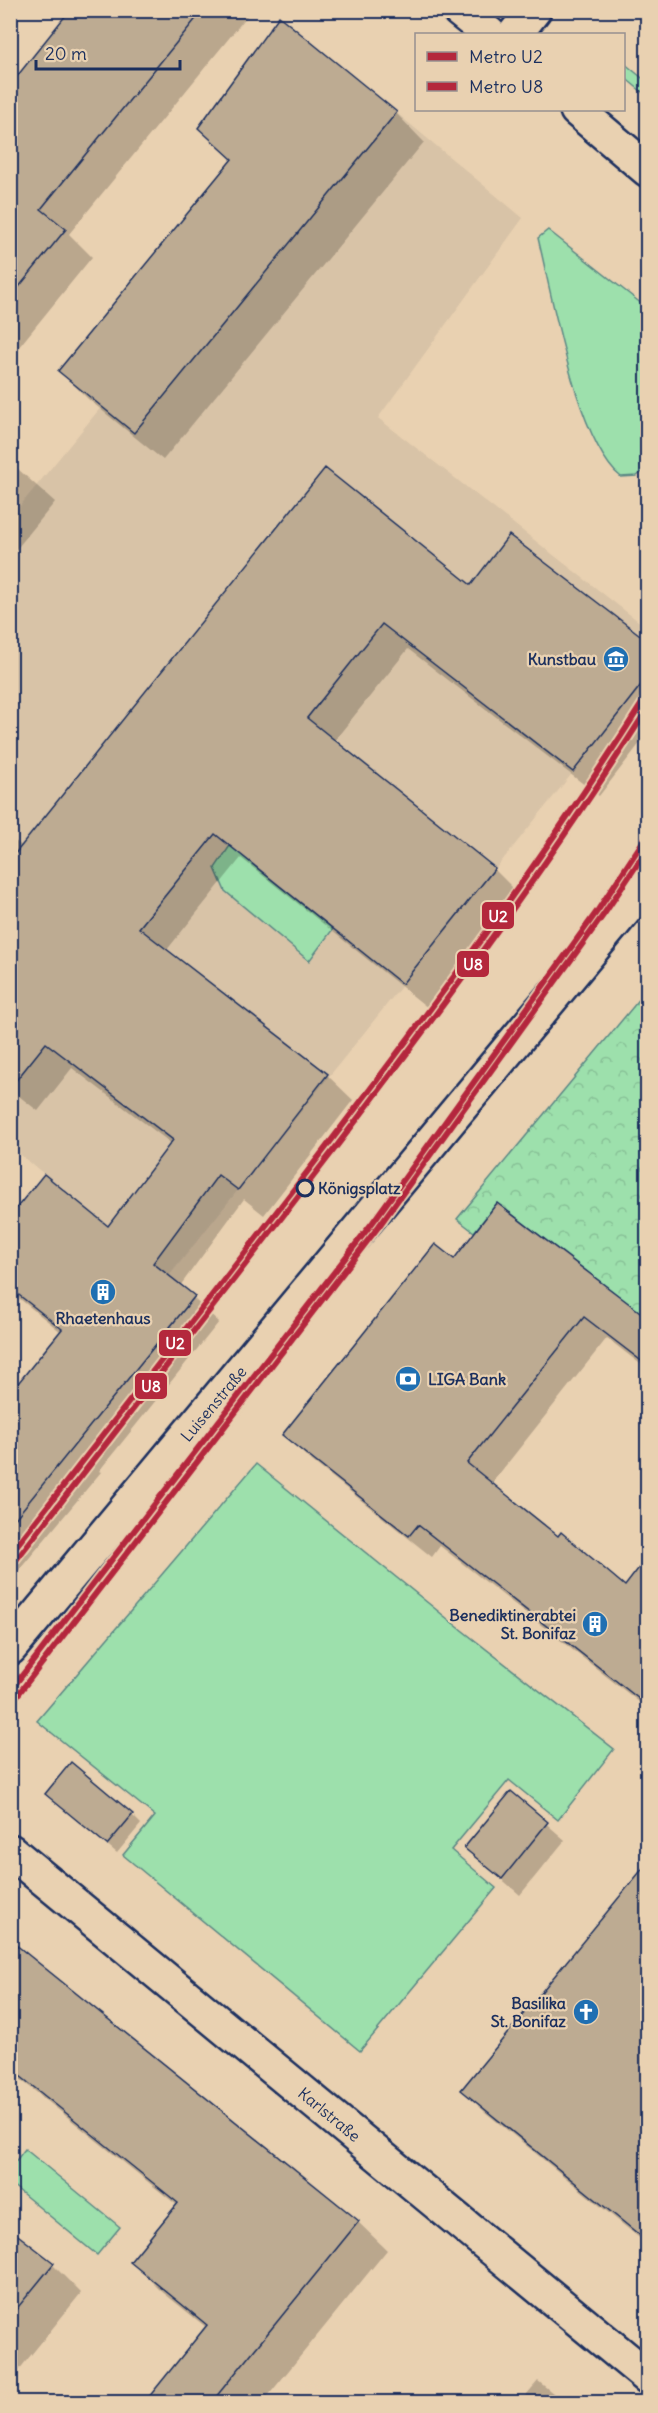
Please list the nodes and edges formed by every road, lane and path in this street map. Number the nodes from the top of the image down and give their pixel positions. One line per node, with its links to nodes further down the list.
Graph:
1 (459, 10): 3 (street)
2 (534, 10): 4 (street)
3 (488, 33)
4 (516, 33)
5 (578, 111): 6 (street)
6 (648, 170)
7 (648, 882): 8 (street, Luisenstraße)
8 (10, 1648)
9 (10, 1851): 10 (street, Karlstraße)
10 (648, 2377)

